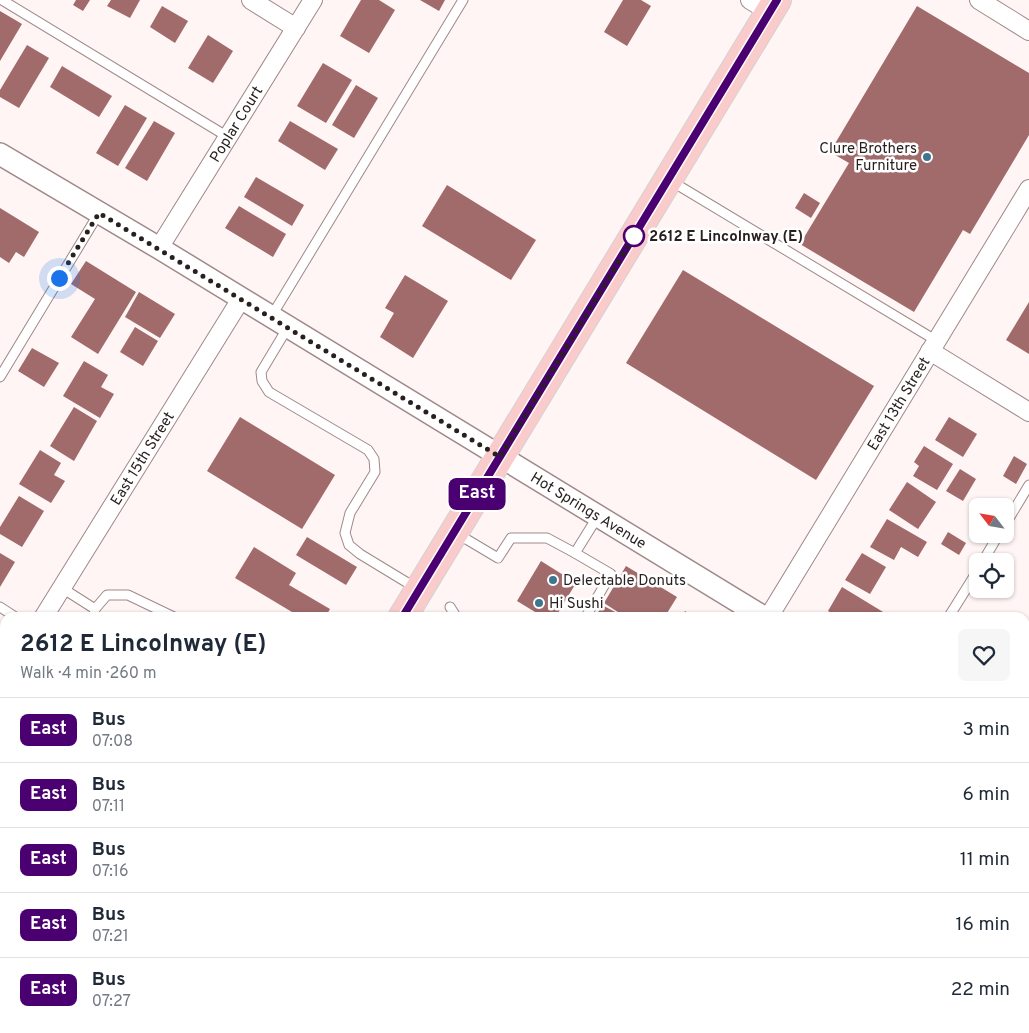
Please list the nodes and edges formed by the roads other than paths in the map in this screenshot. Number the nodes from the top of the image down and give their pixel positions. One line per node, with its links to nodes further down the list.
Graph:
1 (2, 0): 9 (lane)
2 (250, 0): 7 (street)
3 (313, 0): 7 (street, Poplar Court)
4 (463, 0): 16 (lane)
5 (979, 0): 8 (street)
6 (765, 4): 11 (main road)
7 (296, 28): 9 (street, Poplar Court)
8 (1029, 31)
9 (228, 137): 14 (street, Poplar Court)
10 (0, 154): 13 (street, Hot Springs Avenue)
11 (668, 179): 17 (lane); 20 (main road)
12 (1029, 189): 17 (street, East 13th Street)
13 (99, 213): 14 (street, Hot Springs Avenue); 18 (lane)
14 (159, 248): 15 (street, Hot Springs Avenue)
15 (241, 299): 16 (street, Hot Springs Avenue); 27 (street, East 15th Street)
16 (279, 322): 20 (street, Hot Springs Avenue); 28 (lane)
17 (933, 346): 19 (street); 38 (street, East 13th Street)
18 (0, 376)
19 (1029, 412)
20 (500, 457): 23 (street, Hot Springs Avenue); 24 (main road)
21 (1029, 486): 22 (lane)
22 (1014, 510)
23 (598, 516): 25 (lane); 37 (street, Hot Springs Avenue)
24 (454, 532): 25 (lane); 28 (main road)
25 (575, 553): 36 (lane)
26 (969, 584): 39 (lane)
27 (62, 588): 30 (street, East 15th Street); 31 (lane)
28 (419, 590): 34 (main road)
29 (450, 608): 35 (lane)
30 (47, 612)
31 (94, 612)
32 (96, 612): 33 (lane)
33 (163, 612)
34 (406, 612)
35 (453, 612)
36 (589, 612)
37 (756, 612)
38 (770, 612)
39 (952, 612)

